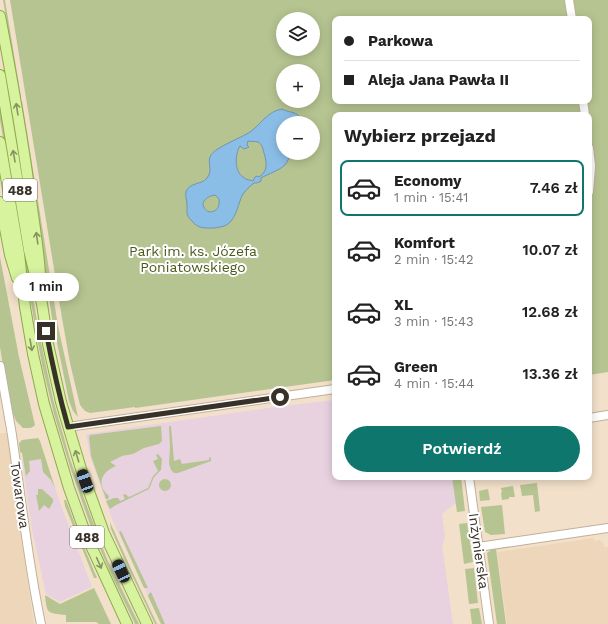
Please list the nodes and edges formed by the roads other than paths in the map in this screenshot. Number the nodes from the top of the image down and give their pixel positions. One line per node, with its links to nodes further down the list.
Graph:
1 (569, 0): 3 (street)
2 (0, 16): 7 (main road, one-way to 2)
3 (572, 16)
4 (0, 75): 7 (main road, 488, one-way to 4)
5 (0, 142): 8 (main road, 488)
6 (0, 202): 8 (main road)
7 (42, 304): 13 (main road, 488)
8 (25, 307): 18 (main road, 488, one-way to 18)
9 (0, 366): 17 (street, Towarowa)
10 (332, 390): 13 (street)
11 (608, 416): 12 (street)
12 (592, 418)
13 (68, 427): 19 (main road, 488, one-way to 13)
14 (469, 480): 16 (street, Inżynierska)
15 (608, 528): 16 (street)
16 (478, 547): 20 (street, Inżynierska)
17 (42, 624)
18 (127, 624)
19 (147, 624)
20 (489, 624)

